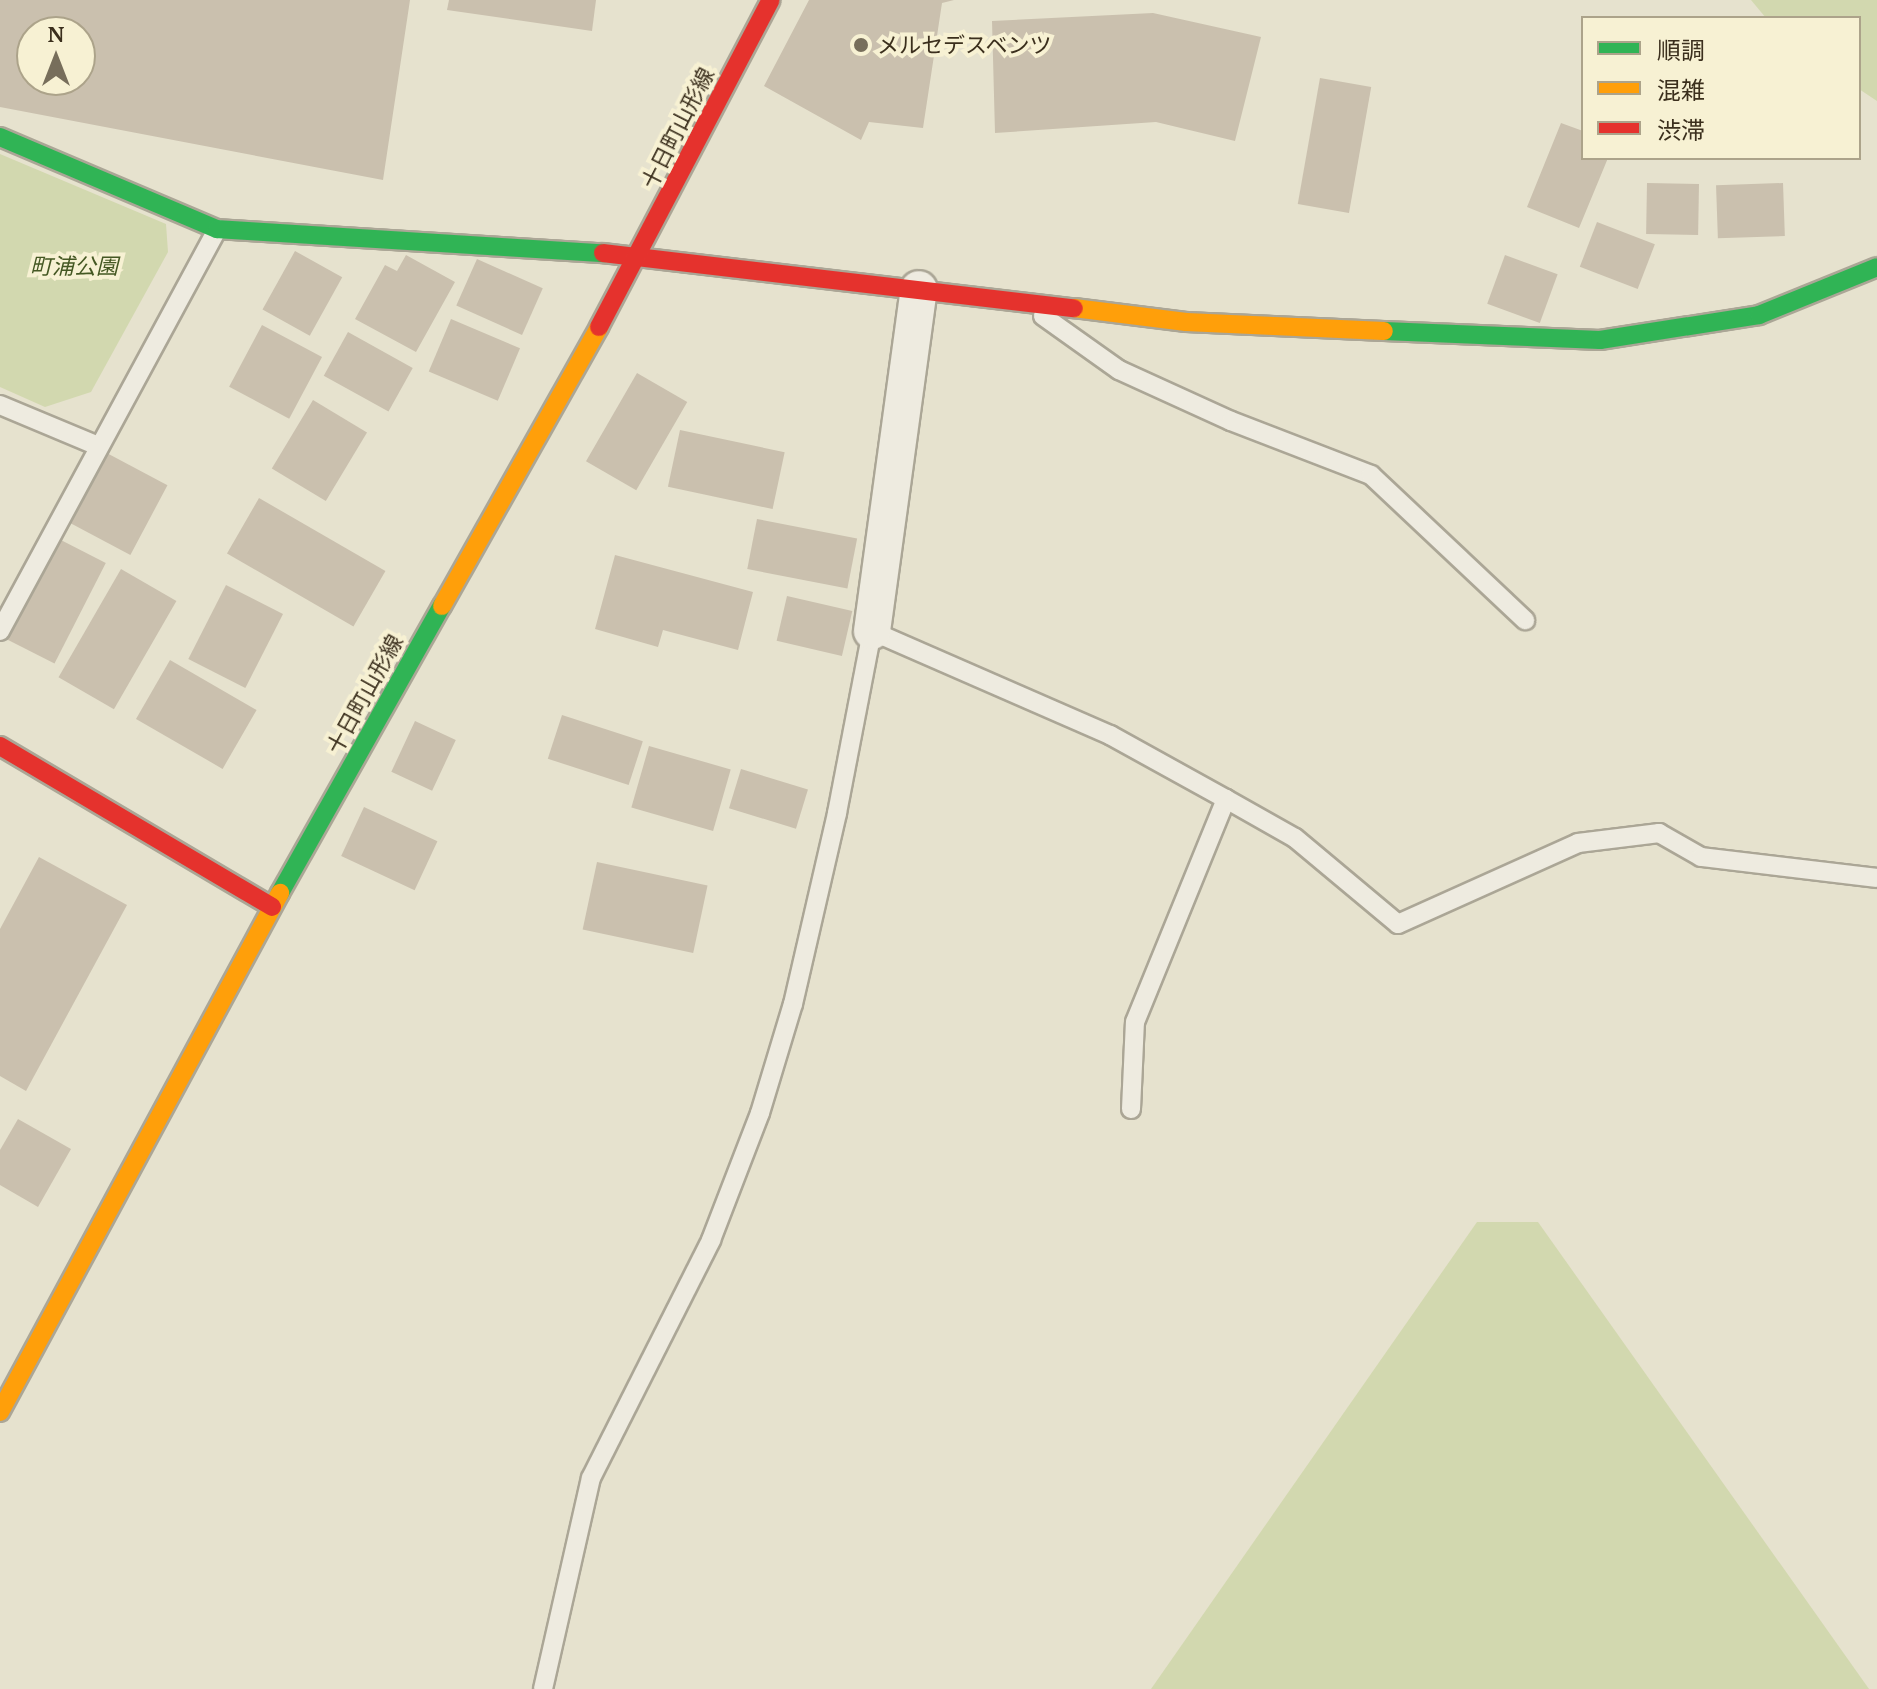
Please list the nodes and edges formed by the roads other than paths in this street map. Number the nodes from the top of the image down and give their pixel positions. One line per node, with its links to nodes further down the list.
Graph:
1 (771, 0): 4 (street, 十日町山形線)
2 (0, 137): 3 (street)
3 (217, 229): 4 (street); 9 (lane)
4 (639, 255): 6 (street); 16 (street, 十日町山形線)
5 (1877, 267): 7 (street)
6 (919, 289): 7 (street); 12 (street)
7 (1025, 302): 10 (lane)
8 (0, 405): 9 (lane)
9 (98, 446): 11 (lane)
10 (1525, 620)
11 (0, 631)
12 (872, 631): 14 (lane); 19 (lane)
13 (0, 746): 16 (street)
14 (1226, 799): 15 (lane); 17 (lane)
15 (1877, 878)
16 (272, 907): 18 (street, 十日町山形線)
17 (1131, 1109)
18 (0, 1412)
19 (543, 1689)

